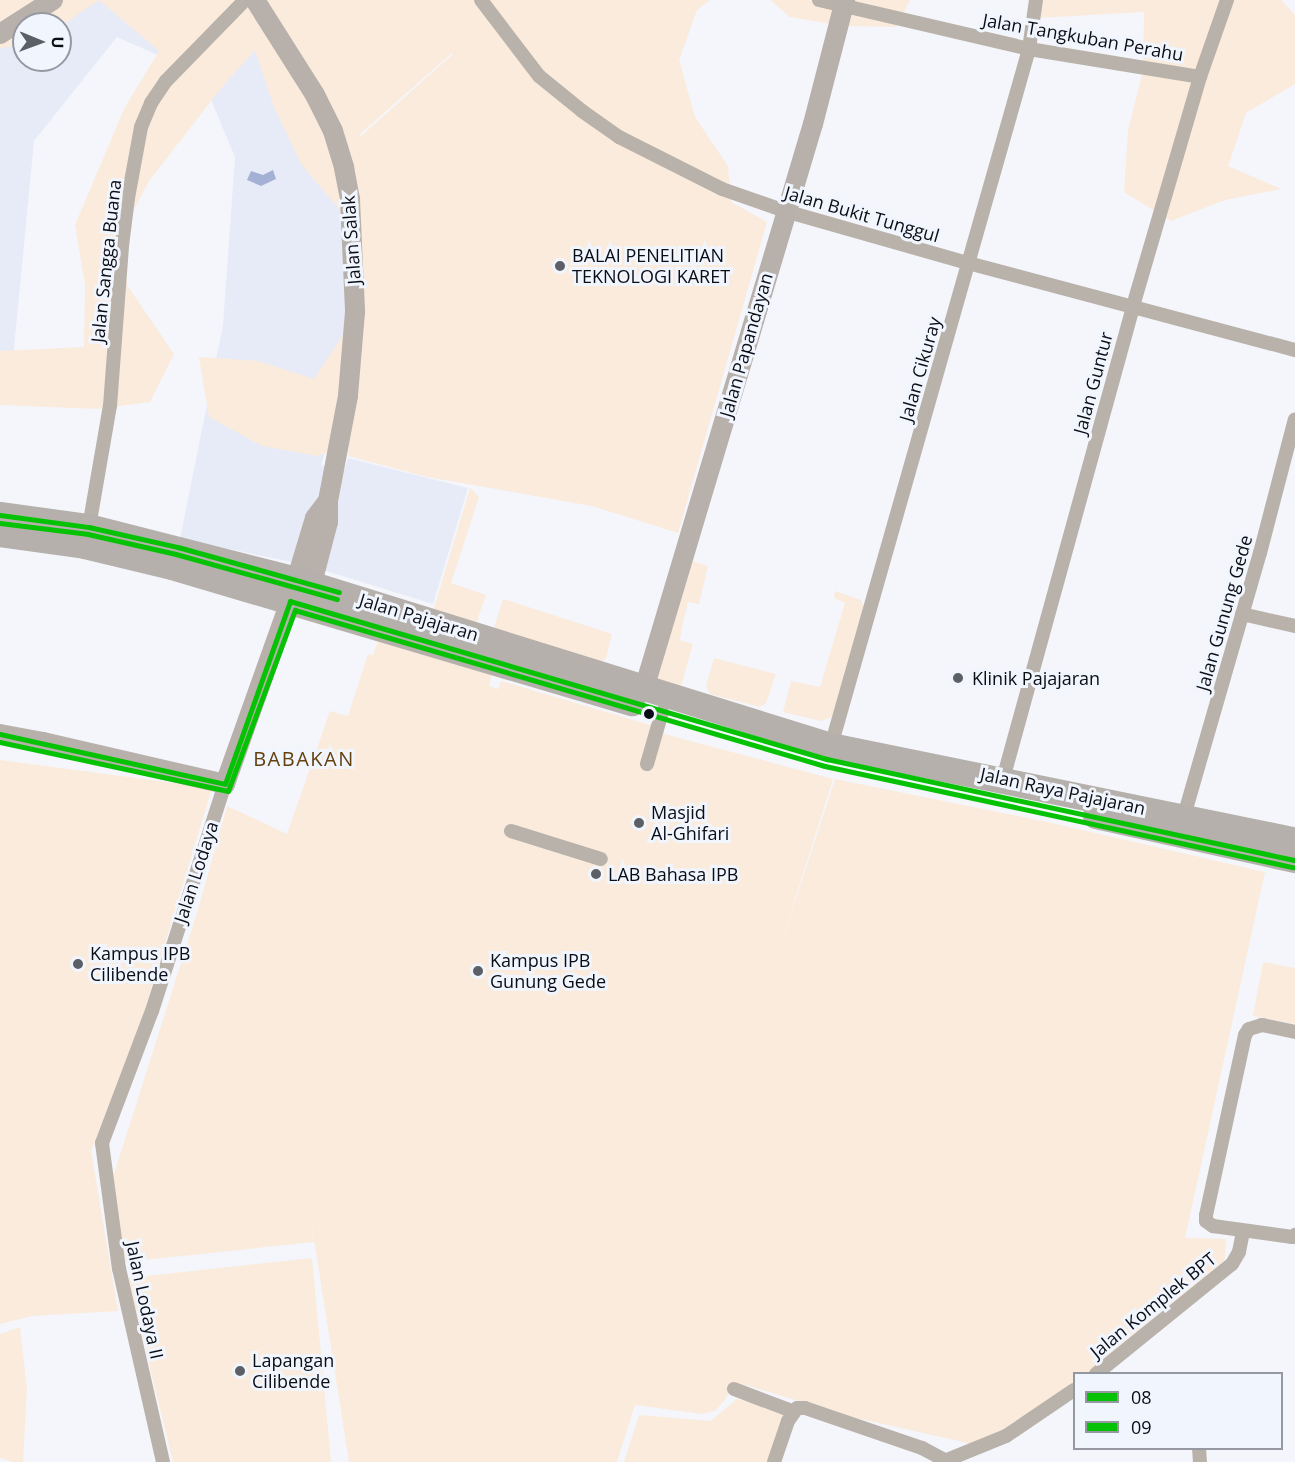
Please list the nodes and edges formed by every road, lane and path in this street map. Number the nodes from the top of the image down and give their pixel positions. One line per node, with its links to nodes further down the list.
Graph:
1 (53, 0): 9 (street)
2 (245, 0): 18 (street, Jalan Sangga Buana)
3 (255, 0): 20 (street, Jalan Salak)
4 (482, 0): 12 (street, Jalan Bukit Tunggul)
5 (819, 0): 8 (street, Jalan Tangkuban Perahu)
6 (1036, 0): 10 (street, Jalan Cikuray)
7 (1227, 0): 11 (street, Jalan Guntur)
8 (845, 3): 10 (street, Jalan Tangkuban Perahu); 12 (street, Jalan Papandayan)
9 (0, 34)
10 (1029, 49): 11 (street, Jalan Tangkuban Perahu); 13 (street, Jalan Cikuray)
11 (1200, 77): 14 (street, Jalan Guntur)
12 (785, 211): 13 (street, Jalan Bukit Tunggul); 23 (street, Jalan Papandayan)
13 (968, 263): 14 (street, Jalan Bukit Tunggul); 26 (street, Jalan Cikuray)
14 (1133, 306): 15 (street, Jalan Bukit Tunggul); 28 (street, Jalan Guntur)
15 (1295, 350)
16 (1295, 419): 21 (street, Jalan Gunung Gede)
17 (0, 514): 18 (highway, Jalan Pajajaran)
18 (89, 527): 20 (highway, Jalan Pajajaran)
19 (0, 534): 20 (highway, Jalan Pajajaran)
20 (301, 593): 23 (highway, Jalan Pajajaran); 24 (highway, Jalan Pajajaran); 29 (street, Jalan Lodaya)
21 (1242, 614): 22 (street); 30 (street, Jalan Gunung Gede)
22 (1295, 626)
23 (644, 690): 26 (highway, Jalan Pajajaran)
24 (662, 712): 26 (highway, Jalan Pajajaran); 27 (street)
25 (0, 735): 29 (street)
26 (829, 752): 28 (highway, Jalan Raya Pajajaran); 34 (highway, Jalan Raya Pajajaran)
27 (647, 764)
28 (1003, 779): 30 (highway, Jalan Raya Pajajaran)
29 (225, 784): 36 (street, Jalan Lodaya)
30 (1184, 816): 32 (highway, Jalan Raya Pajajaran)
31 (511, 831): 33 (street)
32 (1295, 840)
33 (601, 859)
34 (1295, 860)
35 (1295, 1032): 37 (street)
36 (102, 1143): 44 (street, Jalan Lodaya II)
37 (1243, 1231): 38 (street); 39 (street, Jalan Komplek BPT)
38 (1295, 1235)
39 (1098, 1372)
40 (734, 1389): 42 (street)
41 (1073, 1391): 43 (street)
42 (792, 1411): 43 (street); 45 (street)
43 (944, 1461)
44 (162, 1462)
45 (774, 1462)

